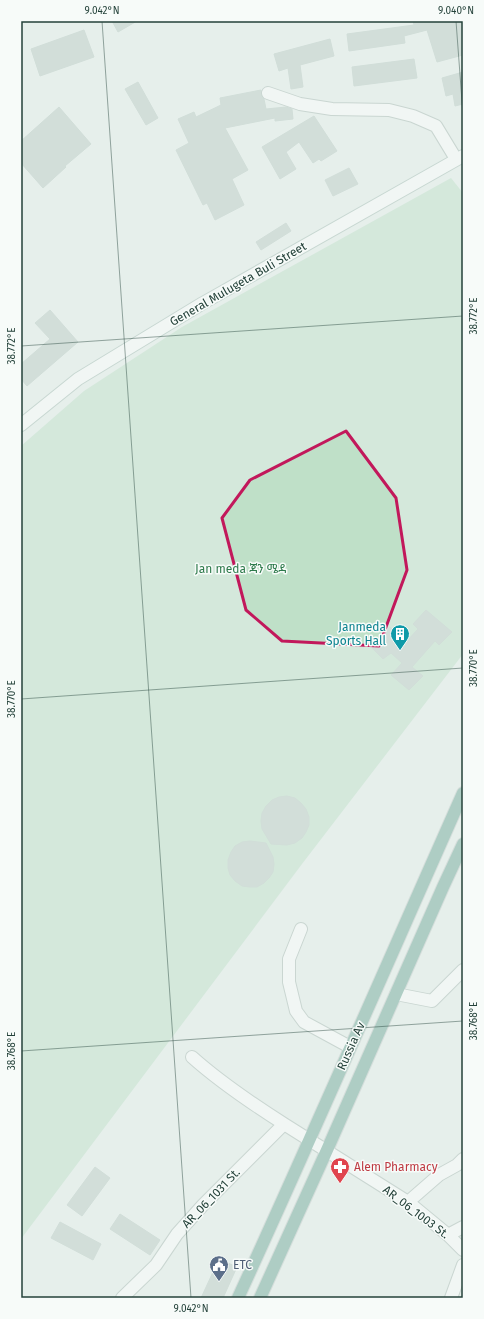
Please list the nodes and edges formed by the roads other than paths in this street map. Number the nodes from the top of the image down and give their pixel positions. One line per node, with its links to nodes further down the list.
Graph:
1 (268, 92): 2 (street)
2 (460, 157): 3 (street, General Mulugeta Buli Street)
3 (21, 425)
4 (463, 793): 9 (main road, Russia Av)
5 (463, 844): 8 (main road, Russia Av)
6 (301, 929): 9 (street)
7 (461, 975): 8 (street)
8 (396, 994): 13 (main road, Russia Av)
9 (350, 1047): 12 (main road, Russia Av)
10 (192, 1057): 11 (street)
11 (284, 1124): 12 (street); 20 (street, AR_06_1031 St.)
12 (310, 1141): 13 (street, AR_06_1003 St.); 21 (main road, Russia Av)
13 (327, 1150): 15 (street, AR_06_1003 St.); 22 (main road, Russia Av)
14 (463, 1159): 15 (street)
15 (408, 1202): 17 (street, AR_06_1003 St.)
16 (463, 1227): 17 (street)
17 (448, 1235): 18 (street, AR_06_1003 St.)
18 (463, 1250)
19 (463, 1265): 23 (street)
20 (122, 1298)
21 (238, 1298)
22 (260, 1298)
23 (451, 1298)

